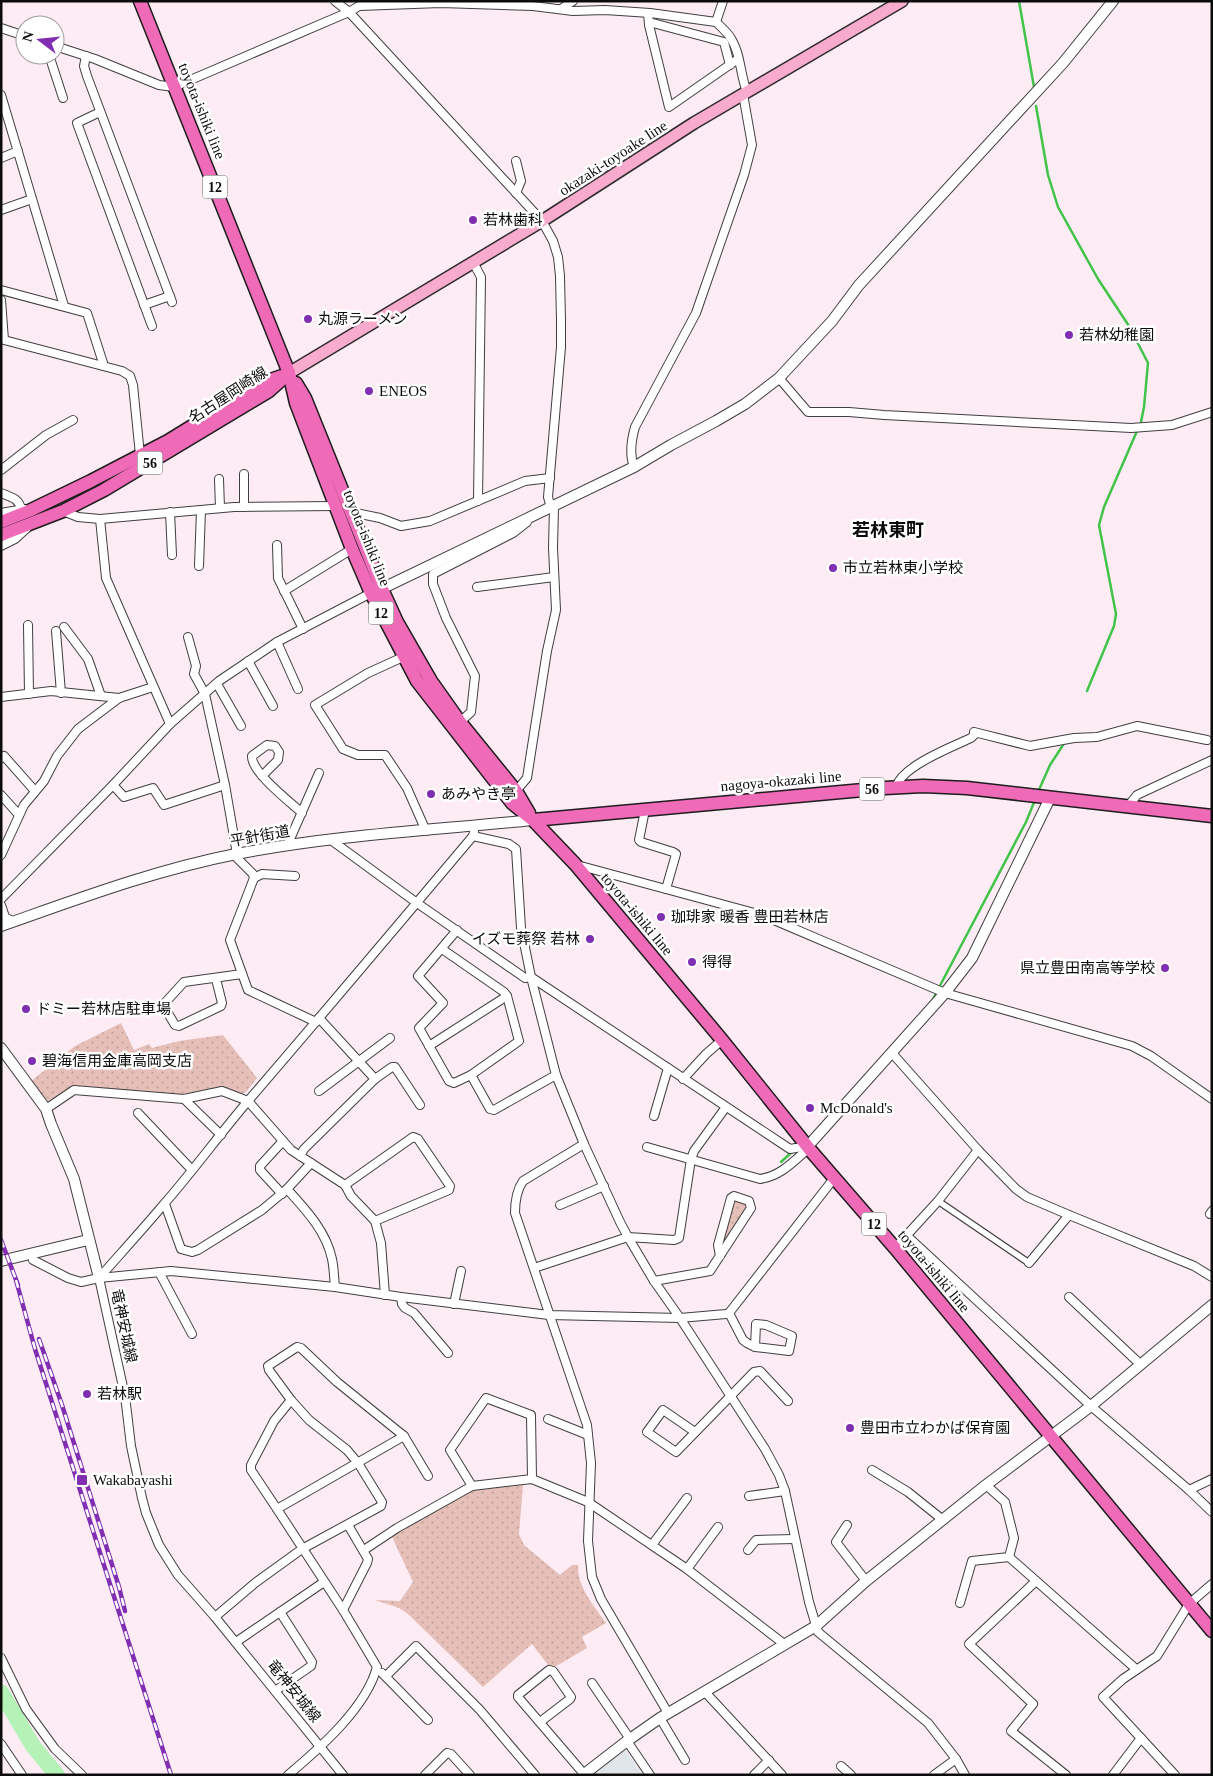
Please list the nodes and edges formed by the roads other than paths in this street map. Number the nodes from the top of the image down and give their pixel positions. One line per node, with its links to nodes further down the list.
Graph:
1 (140, 1): 20 (main road, toyota-ishiki line / 12)
2 (335, 1): 9 (street)
3 (572, 1): 8 (street)
4 (723, 1): 12 (street)
5 (902, 1): 21 (main road, okazaki-toyoake line)
6 (1113, 1): 40 (street)
7 (533, 4): 8 (street); 9 (street)
8 (561, 9): 10 (street)
9 (349, 12): 20 (street); 28 (street)
10 (648, 13): 11 (street); 12 (street)
11 (649, 22): 19 (street); 19 (street)
12 (716, 22): 17 (street)
13 (1, 28): 14 (street)
14 (15, 33)
15 (65, 49): 16 (street)
16 (86, 56): 20 (street); 24 (street)
17 (738, 58): 19 (street); 21 (street)
18 (53, 65): 23 (street)
19 (730, 65)
20 (174, 87): 39 (main road, toyota-ishiki line / 12)
21 (745, 93): 31 (main road, okazaki-toyoake line); 44 (street)
22 (1, 95): 25 (street)
23 (62, 98)
24 (100, 112): 35 (street); 35 (street)
25 (18, 151): 26 (street); 29 (street)
26 (1, 158)
27 (516, 161): 28 (street)
28 (516, 193): 31 (street)
29 (32, 199): 30 (street); 36 (street)
30 (1, 210)
31 (542, 221): 32 (main road, okazaki-toyoake line); 47 (street)
32 (473, 262): 39 (main road, okazaki-toyoake line); 50 (street)
33 (1, 290): 36 (street)
34 (1, 300): 38 (street)
35 (144, 305): 37 (street)
36 (64, 306): 38 (street)
37 (152, 326)
38 (104, 366): 43 (street)
39 (289, 373): 43 (main road, 名古屋岡崎線 / 56); 51 (main road, toyota-ishiki line / 12); 55 (main road, 名古屋岡崎線 / 56); 58 (main road, toyota-ishiki line / 12)
40 (780, 378): 41 (street); 44 (street)
41 (1212, 412)
42 (73, 420): 45 (street)
43 (140, 455): 60 (main road, 名古屋岡崎線 / 56)
44 (634, 467): 54 (street)
45 (1, 470)
46 (244, 474): 52 (street)
47 (550, 478): 50 (street); 54 (street)
48 (219, 479): 53 (street)
49 (1, 493): 60 (street)
50 (478, 501): 58 (street)
51 (336, 506): 52 (street); 67 (main road, toyota-ishiki line / 12)
52 (244, 507): 53 (street)
53 (220, 508): 56 (street)
54 (553, 508): 61 (street); 70 (street)
55 (63, 510): 60 (main road, 名古屋岡崎線 / 56); 62 (street)
56 (201, 510): 57 (street); 69 (street)
57 (170, 512): 62 (street); 68 (street)
58 (350, 512): 73 (main road, toyota-ishiki line / 12)
59 (1, 513): 60 (street)
60 (28, 514): 63 (main road, 名古屋岡崎線 / 56); 64 (main road, 名古屋岡崎線 / 56); 66 (street)
61 (532, 517): 73 (street); 92 (street)
62 (100, 519): 83 (street)
63 (1, 522)
64 (1, 535)
65 (277, 545): 72 (street)
66 (1, 546)
67 (352, 549): 72 (street); 73 (main road, toyota-ishiki line / 12)
68 (172, 555)
69 (199, 566)
70 (554, 576): 71 (street); 104 (street)
71 (477, 587)
72 (284, 591): 76 (street)
73 (377, 591): 76 (street); 80 (main road, toyota-ishiki line / 12); 92 (main road, toyota-ishiki line / 12)
74 (28, 625): 86 (street)
75 (64, 627): 88 (street)
76 (303, 629): 79 (street)
77 (56, 631): 85 (street)
78 (188, 637): 87 (street)
79 (278, 642): 81 (street); 84 (street)
80 (403, 656): 112 (main road, toyota-ishiki line / 12); 113 (street)
81 (248, 661): 82 (street); 91 (street)
82 (217, 684): 87 (street); 94 (street)
83 (153, 687): 90 (street); 93 (street)
84 (298, 689)
85 (61, 693): 86 (street); 88 (street)
86 (28, 694): 89 (street)
87 (204, 694): 93 (street); 101 (street)
88 (101, 696): 90 (street)
89 (1, 697)
90 (119, 698): 103 (street)
91 (273, 706)
92 (460, 722): 104 (main road, toyota-ishiki line / 12)
93 (170, 724): 100 (street)
94 (241, 726)
95 (1208, 740): 102 (street)
96 (1, 758): 103 (street)
97 (1212, 760): 107 (street)
98 (319, 773): 109 (street)
99 (262, 776): 109 (street)
100 (113, 785): 101 (street); 123 (street)
101 (226, 785): 117 (street)
102 (896, 787): 106 (main road, nagoya-okazaki line / 56); 108 (main road, nagoya-okazaki line / 56)
103 (35, 791): 110 (street)
104 (516, 791): 112 (main road, toyota-ishiki line / 12)
105 (1, 795): 110 (street)
106 (1050, 798): 107 (main road, nagoya-okazaki line / 56); 133 (street)
107 (1129, 805): 111 (main road, nagoya-okazaki line / 56)
108 (645, 810): 112 (main road, nagoya-okazaki line / 56); 122 (street)
109 (302, 813): 116 (street)
110 (20, 814): 118 (street)
111 (1212, 816)
112 (533, 820): 114 (street, 平針街道); 119 (main road, toyota-ishiki line / 12)
113 (426, 830): 114 (street, 平針街道); 115 (street, 平針街道)
114 (475, 831): 124 (street); 132 (street)
115 (331, 840): 116 (street, 平針街道); 124 (street)
116 (287, 846): 117 (street, 平針街道)
117 (236, 854): 121 (street); 126 (street, 平針街道)
118 (1, 855)
119 (575, 864): 122 (street); 137 (main road, toyota-ishiki line / 12)
120 (295, 876): 121 (street)
121 (254, 878): 130 (street)
122 (666, 889): 133 (street)
123 (1, 899)
124 (417, 903): 128 (street); 135 (street)
125 (1, 906): 126 (street)
126 (14, 922): 127 (street, 平針街道)
127 (1, 926)
128 (457, 930): 129 (street); 132 (street)
129 (442, 949): 134 (street); 138 (street)
130 (242, 974): 131 (street); 135 (street)
131 (216, 978): 131 (street)
132 (531, 978): 142 (street); 144 (street)
133 (945, 993): 140 (street); 149 (street)
134 (507, 996): 138 (street); 143 (street)
135 (318, 1020): 141 (street); 150 (street)
136 (390, 1038): 141 (street)
137 (722, 1040): 146 (street); 160 (main road, toyota-ishiki line / 12)
138 (429, 1046): 143 (street)
139 (1, 1048): 153 (street, 竜神安城線)
140 (892, 1053): 160 (street); 161 (street)
141 (358, 1061): 145 (street); 147 (street)
142 (668, 1068): 146 (street); 155 (street)
143 (471, 1075): 144 (street)
144 (556, 1075): 158 (street)
145 (375, 1079): 151 (street); 162 (street)
146 (683, 1079): 152 (street)
147 (319, 1091)
148 (184, 1099): 150 (street); 153 (street); 156 (street)
149 (1212, 1099)
150 (248, 1102): 156 (street); 157 (street)
151 (420, 1106)
152 (726, 1107): 160 (street); 163 (street)
153 (46, 1109): 177 (street, 竜神安城線)
154 (138, 1113): 165 (street)
155 (654, 1116)
156 (221, 1134): 165 (street)
157 (283, 1141): 162 (street); 169 (street)
158 (584, 1144): 168 (street); 183 (street)
159 (647, 1147): 163 (street)
160 (808, 1147): 163 (street); 166 (main road, toyota-ishiki line / 12)
161 (978, 1150): 170 (street); 173 (street)
162 (300, 1156): 164 (street)
163 (691, 1159): 176 (street)
164 (311, 1163): 167 (street); 169 (street)
165 (192, 1170): 171 (street)
166 (835, 1177): 178 (main road, toyota-ishiki line / 12); 195 (street)
167 (345, 1185): 174 (street); 174 (street)
168 (604, 1186): 172 (street); 176 (street)
169 (285, 1192): 171 (street); 189 (street)
170 (938, 1201): 175 (street); 182 (street)
171 (165, 1204): 187 (street)
172 (560, 1206)
173 (1069, 1215): 182 (street); 186 (street)
174 (375, 1221): 190 (street)
175 (906, 1235): 178 (street); 205 (street)
176 (628, 1237): 183 (street); 188 (street)
177 (88, 1240): 181 (street); 187 (street, 竜神安城線)
178 (895, 1248): 210 (main road, toyota-ishiki line / 12)
179 (720, 1256): 179 (street); 188 (street)
180 (33, 1260): 187 (street)
181 (1, 1261)
182 (1028, 1263)
183 (534, 1268): 196 (street)
184 (461, 1271): 193 (street)
185 (159, 1272): 187 (street); 189 (street); 198 (street)
186 (1212, 1277)
187 (99, 1278): 244 (street, 竜神安城線)
188 (654, 1281): 197 (street)
189 (335, 1287): 190 (street)
190 (385, 1295): 191 (street)
191 (401, 1297): 193 (street); 200 (street)
192 (1068, 1297): 201 (street)
193 (454, 1304): 196 (street)
194 (1212, 1305): 201 (street)
195 (729, 1313): 197 (street); 199 (street)
196 (549, 1315): 197 (street); 208 (street)
197 (680, 1318): 202 (street)
198 (192, 1334)
199 (754, 1347): 199 (street)
200 (448, 1353)
201 (1140, 1364): 205 (street)
202 (730, 1396): 204 (street); 207 (street); 219 (street)
203 (291, 1400): 209 (street); 211 (street); 223 (street)
204 (788, 1401)
205 (1091, 1406): 210 (street); 218 (street)
206 (548, 1419): 208 (street)
207 (695, 1432): 207 (street)
208 (588, 1435): 222 (street)
209 (404, 1436): 211 (street); 213 (street)
210 (1051, 1438): 216 (street); 241 (main road, toyota-ishiki line / 12)
211 (358, 1464): 223 (street); 226 (street)
212 (872, 1470): 225 (street)
213 (428, 1476)
214 (1212, 1479): 218 (street)
215 (532, 1480): 217 (street); 217 (street); 222 (street)
216 (986, 1485): 225 (street); 234 (street)
217 (472, 1486): 232 (street)
218 (1189, 1490): 224 (street)
219 (785, 1491): 220 (street); 229 (street)
220 (748, 1496)
221 (687, 1498): 230 (street)
222 (588, 1502): 230 (street); 256 (street)
223 (277, 1509): 231 (street)
224 (1212, 1512)
225 (943, 1520): 236 (street)
226 (348, 1525): 231 (street); 232 (street)
227 (847, 1525): 236 (street)
228 (718, 1526): 235 (street)
229 (795, 1539): 233 (street); 245 (street)
230 (652, 1545): 235 (street)
231 (302, 1549): 238 (street); 244 (street)
232 (364, 1550): 242 (street)
233 (748, 1550)
234 (1010, 1557): 237 (street); 240 (street)
235 (687, 1569): 248 (street)
236 (866, 1580): 245 (street)
237 (1036, 1581): 251 (street); 281 (street)
238 (324, 1582): 242 (street); 243 (street)
239 (1212, 1584): 241 (street)
240 (960, 1603)
241 (1189, 1604): 246 (main road, toyota-ishiki line / 12); 251 (street)
242 (342, 1610): 250 (street)
243 (280, 1612): 247 (street); 254 (street)
244 (215, 1617): 247 (street, 竜神安城線)
245 (816, 1626): 248 (street); 265 (street)
246 (1212, 1631)
247 (236, 1642): 254 (street, 竜神安城線)
248 (784, 1644): 255 (street)
249 (1, 1658): 269 (street)
250 (378, 1668): 252 (street); 262 (street)
251 (1136, 1669): 259 (street)
252 (386, 1676): 257 (street); 274 (street)
253 (592, 1683): 260 (street)
254 (275, 1691): 262 (street, 竜神安城線)
255 (705, 1692): 256 (street); 264 (street)
256 (664, 1716): 260 (street); 263 (street)
257 (428, 1720)
258 (540, 1722): 258 (street); 267 (street)
259 (1141, 1738): 282 (street); 283 (street)
260 (628, 1740): 267 (street); 275 (street)
261 (1, 1744): 268 (street)
262 (320, 1747): 270 (street); 271 (street, 竜神安城線)
263 (685, 1760)
264 (769, 1760): 276 (street); 277 (street)
265 (956, 1760): 279 (street); 280 (street)
266 (841, 1766): 278 (street)
267 (584, 1774)
268 (22, 1775)
269 (82, 1775)
270 (288, 1775)
271 (343, 1775)
272 (424, 1775): 273 (street)
273 (470, 1775)
274 (535, 1775)
275 (650, 1775)
276 (754, 1775)
277 (782, 1775)
278 (851, 1775)
279 (934, 1775)
280 (965, 1775)
281 (1066, 1775)
282 (1113, 1775)
283 (1175, 1775)

